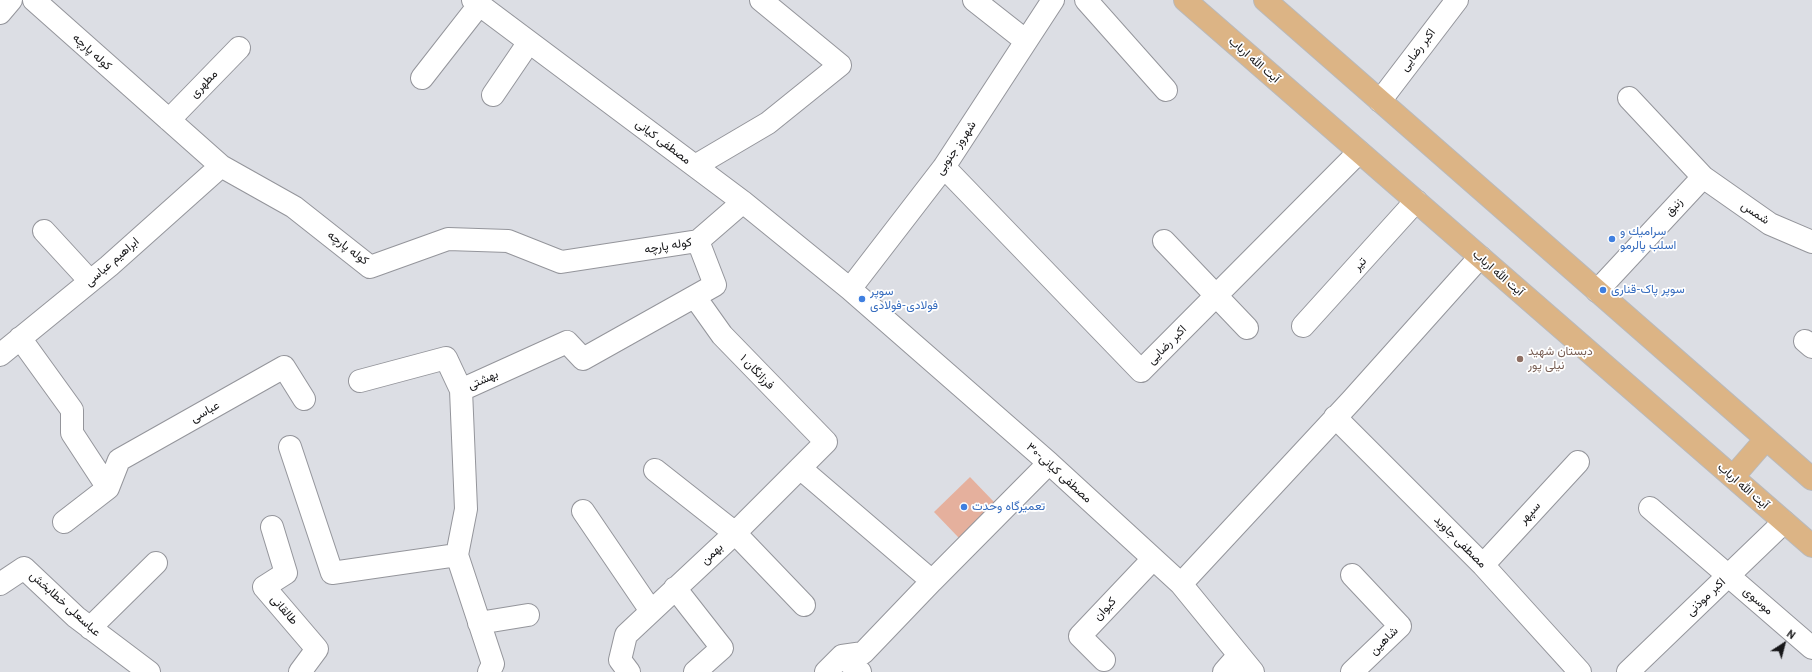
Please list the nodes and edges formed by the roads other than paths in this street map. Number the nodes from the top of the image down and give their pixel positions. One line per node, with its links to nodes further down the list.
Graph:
1 (11, 0): 11 (street)
2 (34, 0): 20 (street, کوله پارچه)
3 (974, 0): 12 (street)
4 (1053, 0): 12 (street, شهروز جنوبی)
5 (1086, 0): 16 (street)
6 (1185, 0): 21 (main road, آیت الله ارباب)
7 (1265, 0): 19 (main road)
8 (1457, 0): 19 (street, اکبر رضایی)
9 (764, 1): 23 (street)
10 (476, 2): 13 (street, مصطفی کیانی); 15 (street)
11 (0, 13)
12 (1026, 41): 24 (street, شهروز جنوبی)
13 (529, 42): 17 (street); 23 (street, مصطفی کیانی)
14 (239, 48): 20 (street, مطهری)
15 (422, 78)
16 (1166, 90)
17 (493, 95)
18 (1629, 98): 25 (street, شمس)
19 (1380, 101): 35 (main road)
20 (169, 120): 22 (street, کوله پارچه)
21 (1359, 152): 26 (main road, آیت الله ارباب); 37 (street, اکبر رضایی)
22 (221, 166): 29 (street, کوله پارچه); 33 (street, ابراهیم عباسی)
23 (695, 166): 27 (street, مصطفی کیانی)
24 (944, 167): 34 (street, شهروز جنوبی); 37 (street, اکبر رضایی)
25 (1703, 177): 31 (street, شمس); 35 (street, زنبق)
26 (1416, 201): 32 (main road, آیت الله ارباب); 38 (street, تیر)
27 (743, 202): 29 (street, کوله پارچه); 34 (street, مصطفی کیانی)
28 (44, 231): 33 (street)
29 (698, 241): 36 (street, بهشتی)
30 (1164, 241): 37 (street)
31 (1812, 242)
32 (1480, 257): 45 (street); 53 (main road, آیت الله ارباب)
33 (90, 281): 40 (street, ابراهیم عباسی)
34 (850, 289): 50 (street, ۳۰-مصطفی کیانی)
35 (1597, 291): 46 (main road)
36 (695, 297): 43 (street, بهشتی); 47 (street, فرزانگان ۱)
37 (1215, 297): 39 (street)
38 (1303, 326)
39 (1247, 328)
40 (20, 338): 41 (street, ابراهیم عباسی); 55 (street)
41 (0, 355)
42 (360, 381): 43 (street)
43 (461, 390): 63 (street, بهشتی)
44 (304, 399): 55 (street, عباسی)
45 (1335, 417): 66 (street, مصطفی جاوید); 71 (street)
46 (1766, 439): 53 (main road); 54 (main road)
47 (826, 442): 51 (street, بهمن)
48 (290, 447): 63 (street)
49 (1578, 462): 66 (street, سپهر)
50 (1049, 463): 64 (street, ۳۰-مصطفی کیانی); 69 (street)
51 (800, 468): 61 (street, بهمن); 69 (street)
52 (655, 470): 61 (street)
53 (1733, 477): 59 (main road, آیت الله ارباب)
54 (1812, 479)
55 (108, 488): 58 (street)
56 (1650, 508): 68 (street, موسوی)
57 (583, 511): 74 (street)
58 (64, 522)
59 (1784, 522): 62 (main road, آیت الله ارباب); 68 (street, اکبر موذنی)
60 (272, 527): 83 (street, طالقانی)
61 (735, 533): 72 (street, بهمن); 73 (street)
62 (1812, 546)
63 (457, 555): 76 (street, بهشتی)
64 (1153, 559): 71 (street, ۳۰-مصطفی کیانی); 81 (street, کیوان)
65 (156, 563): 77 (street)
66 (1483, 564): 92 (street, مصطفی جاوید)
67 (1352, 575): 91 (street, شاهین)
68 (1728, 576): 78 (street, موسوی); 93 (street, اکبر موذنی)
69 (932, 581): 80 (street)
70 (0, 584): 77 (street, عباسعلی خطابخش)
71 (1180, 584): 79 (street, ۳۰-مصطفی کیانی)
72 (675, 588): 74 (street, بهمن); 86 (street)
73 (804, 605)
74 (651, 611): 85 (street, بهمن)
75 (528, 615): 76 (street)
76 (479, 623): 84 (street, بهشتی)
77 (90, 628): 82 (street, عباسعلی خطابخش)
78 (1812, 648)
79 (1239, 655): 89 (street); 90 (street, ۳۰-مصطفی کیانی)
80 (842, 656): 87 (street); 88 (street)
81 (1104, 660)
82 (149, 672)
83 (300, 672)
84 (489, 672)
85 (629, 672)
86 (695, 672)
87 (826, 672)
88 (860, 672)
89 (1224, 672)
90 (1253, 672)
91 (1352, 672)
92 (1580, 672)
93 (1628, 672)

